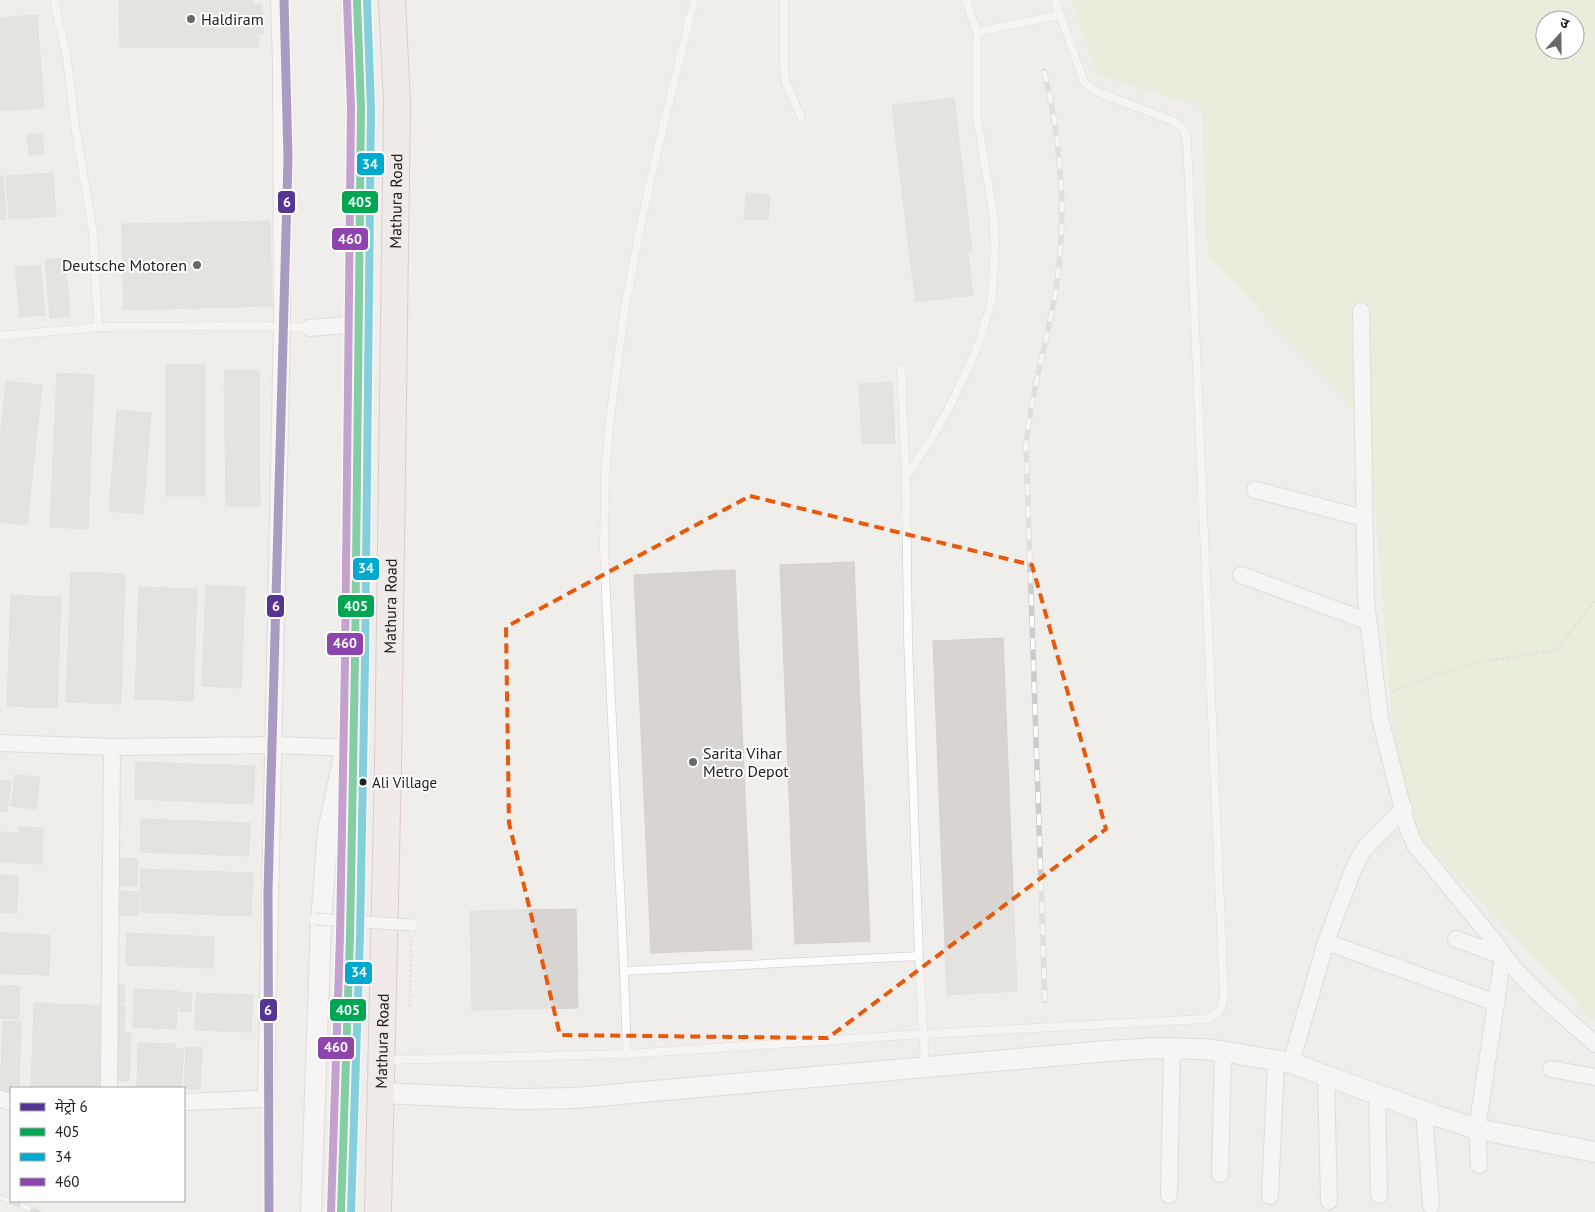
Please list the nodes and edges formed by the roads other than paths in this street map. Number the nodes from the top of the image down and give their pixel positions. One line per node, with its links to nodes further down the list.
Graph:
1 (54, 0): 15 (lane)
2 (279, 0): 14 (street)
3 (357, 0): 13 (highway, Mathura Road)
4 (392, 0): 42 (highway, Mathura Road)
5 (694, 0): 35 (lane)
6 (784, 0): 11 (lane)
7 (966, 0): 10 (lane)
8 (1055, 0): 9 (lane)
9 (1060, 15): 10 (lane); 37 (lane)
10 (977, 32): 19 (lane)
11 (801, 117)
12 (1361, 311): 21 (street)
13 (359, 324): 16 (street); 27 (highway, Mathura Road)
14 (282, 326): 15 (lane); 16 (lane); 25 (street)
15 (98, 327): 17 (lane)
16 (309, 328)
17 (0, 336)
18 (901, 369): 19 (lane)
19 (906, 476): 33 (lane)
20 (1256, 490): 21 (street)
21 (1364, 518): 23 (street)
22 (1241, 575): 23 (street)
23 (1368, 621): 28 (street)
24 (0, 743): 26 (street)
25 (274, 746): 26 (street); 27 (street); 51 (street)
26 (112, 747): 48 (street)
27 (350, 748): 62 (street); 63 (highway, Mathura Road)
28 (1404, 809): 32 (street); 34 (street)
29 (315, 919): 30 (street, bridge)
30 (411, 925)
31 (1456, 939): 34 (street)
32 (1326, 942): 36 (street); 43 (street)
33 (919, 956): 35 (lane); 37 (lane)
34 (1503, 956): 36 (street); 38 (street)
35 (624, 971): 41 (lane)
36 (1497, 1002): 53 (street)
37 (923, 1034): 41 (lane); 44 (lane)
38 (1595, 1044)
39 (1172, 1048): 40 (street); 44 (street); 57 (street)
40 (1223, 1051): 43 (street); 56 (street)
41 (627, 1054): 42 (lane)
42 (381, 1060): 49 (highway, Mathura Road)
43 (1283, 1062): 46 (street); 59 (street)
44 (925, 1066): 49 (street)
45 (1551, 1069): 47 (street)
46 (1326, 1076): 50 (street); 60 (street)
47 (1595, 1077)
48 (109, 1087)
49 (381, 1093): 64 (highway, Mathura Road)
50 (1377, 1094): 52 (street); 58 (street)
51 (185, 1102)
52 (1424, 1111): 53 (street); 61 (street)
53 (1477, 1128): 54 (street); 55 (street)
54 (1595, 1152)
55 (1479, 1165)
56 (1220, 1174)
57 (1169, 1195)
58 (1379, 1195)
59 (1270, 1196)
60 (1329, 1201)
61 (1431, 1205)
62 (311, 1212)
63 (341, 1212)
64 (378, 1212)

